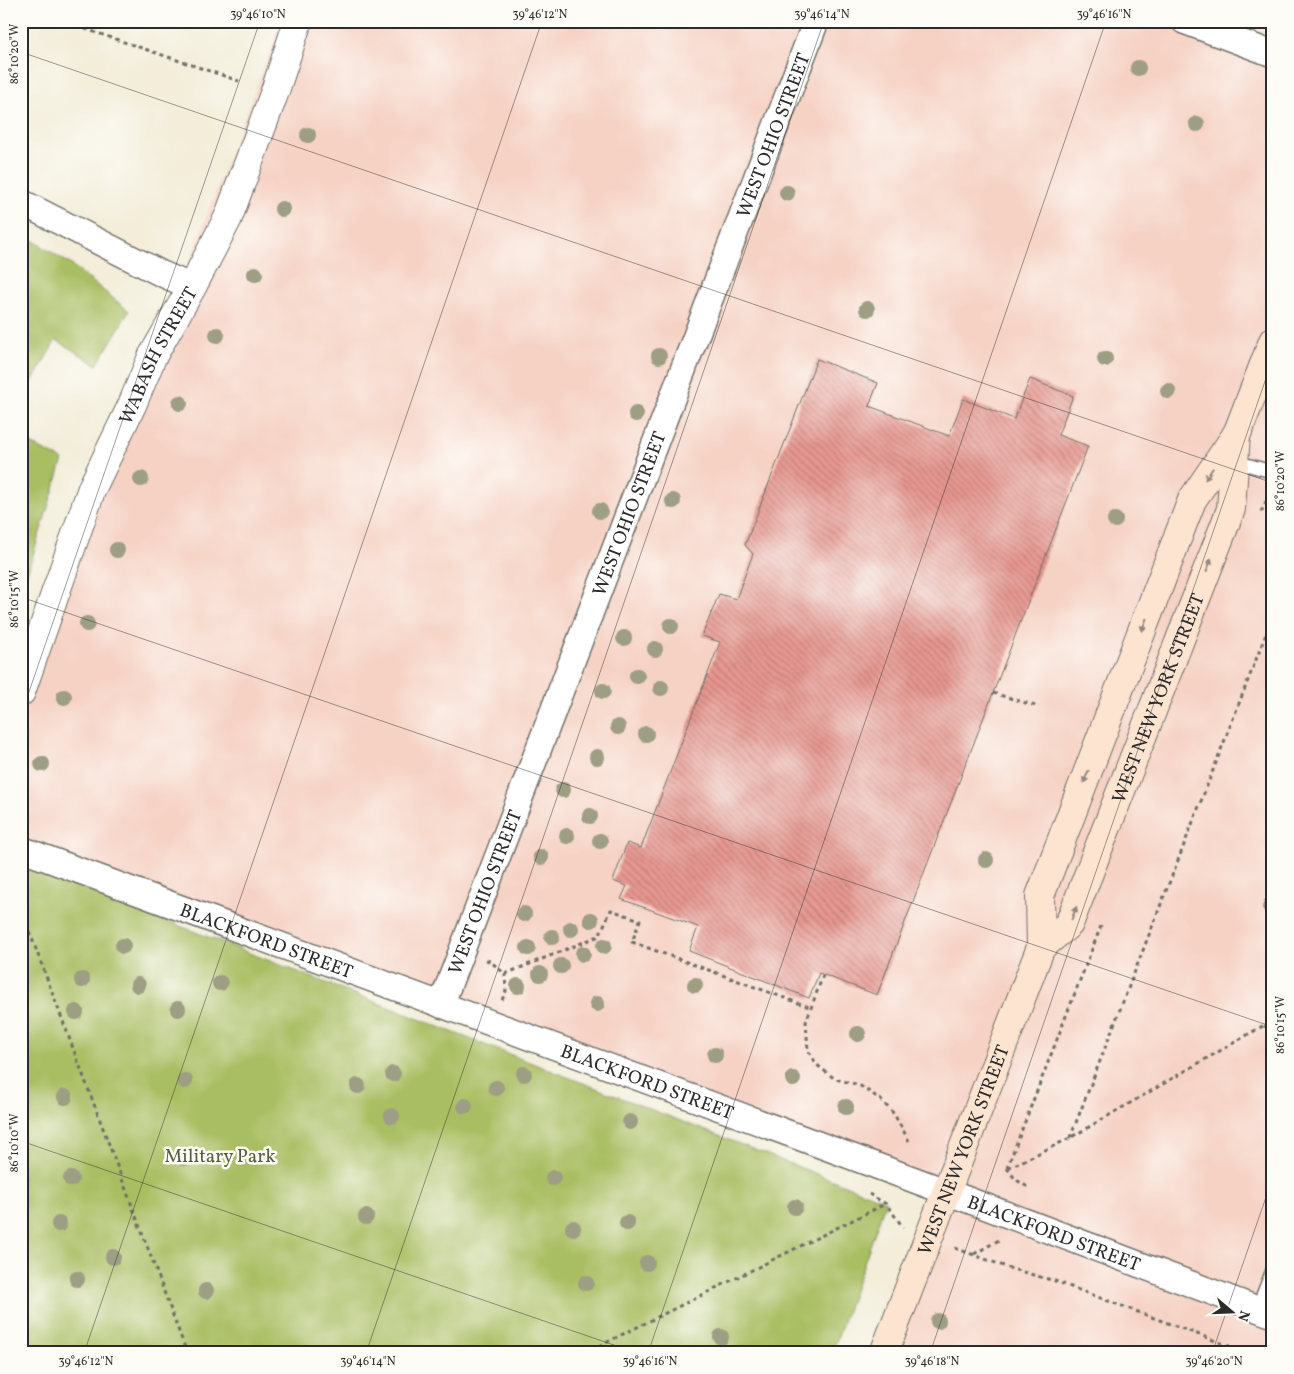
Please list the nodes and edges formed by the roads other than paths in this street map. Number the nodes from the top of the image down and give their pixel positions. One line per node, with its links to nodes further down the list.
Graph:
1 (298, 21): 6 (street, WABASH STREET)
2 (816, 21): 14 (street, WEST OHIO STREET)
3 (1184, 21): 4 (street)
4 (1273, 54)
5 (21, 202): 6 (street)
6 (192, 287): 11 (street, WABASH STREET)
7 (1273, 341): 8 (main road, WEST NEW YORK STREET)
8 (1236, 434): 9 (main road, WEST NEW YORK STREET); 13 (main road, WEST NEW YORK STREET, one-way to 13)
9 (1234, 461): 10 (lane); 13 (main road, WEST NEW YORK STREET, one-way to 9)
10 (1273, 472)
11 (21, 692)
12 (21, 849): 14 (street, BLACKFORD STREET)
13 (1041, 948): 15 (main road, WEST NEW YORK STREET)
14 (441, 1005): 15 (street, BLACKFORD STREET)
15 (946, 1192): 17 (street, BLACKFORD STREET); 18 (main road, WEST NEW YORK STREET)
16 (1273, 1269): 17 (lane)
17 (1265, 1312)
18 (884, 1353)

